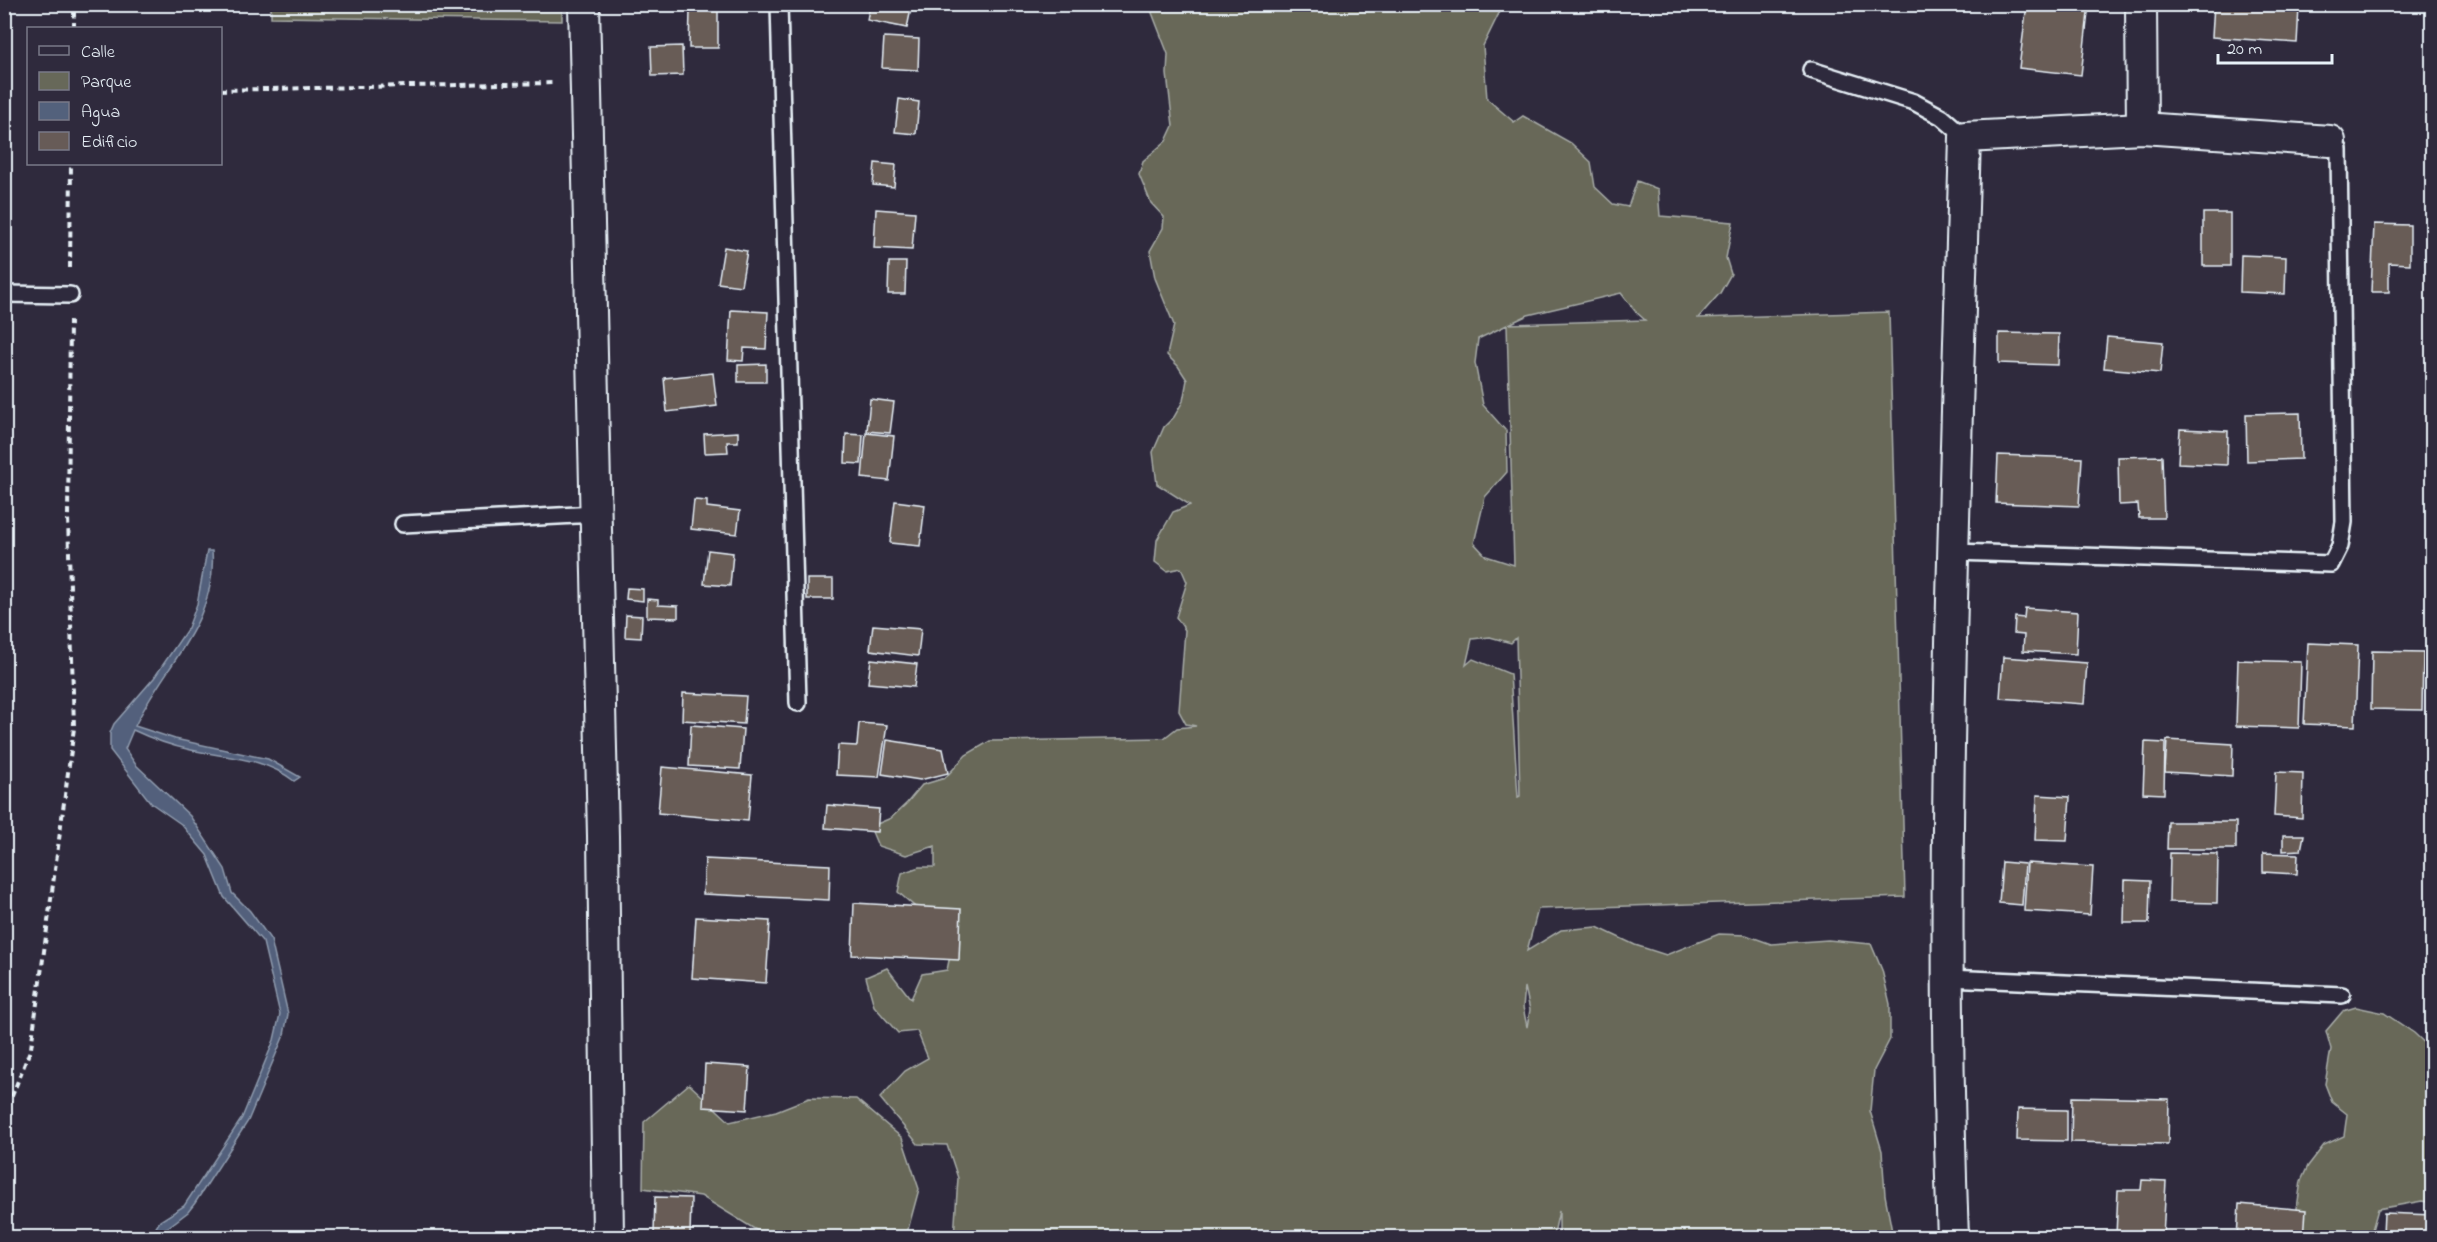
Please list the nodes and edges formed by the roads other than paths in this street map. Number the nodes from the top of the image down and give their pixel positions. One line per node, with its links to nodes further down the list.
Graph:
1 (584, 4): 10 (street)
2 (779, 4): 13 (lane)
3 (2141, 4): 5 (street)
4 (1811, 70): 6 (lane)
5 (2142, 128): 6 (street); 7 (street)
6 (1965, 137): 12 (street)
7 (2330, 141): 12 (lane)
8 (4, 294): 9 (lane)
9 (70, 295)
10 (596, 514): 11 (lane); 16 (street)
11 (403, 524)
12 (1954, 552): 14 (street)
13 (798, 703)
14 (1947, 978): 15 (lane); 17 (street)
15 (2342, 995)
16 (608, 1238)
17 (1953, 1238)

